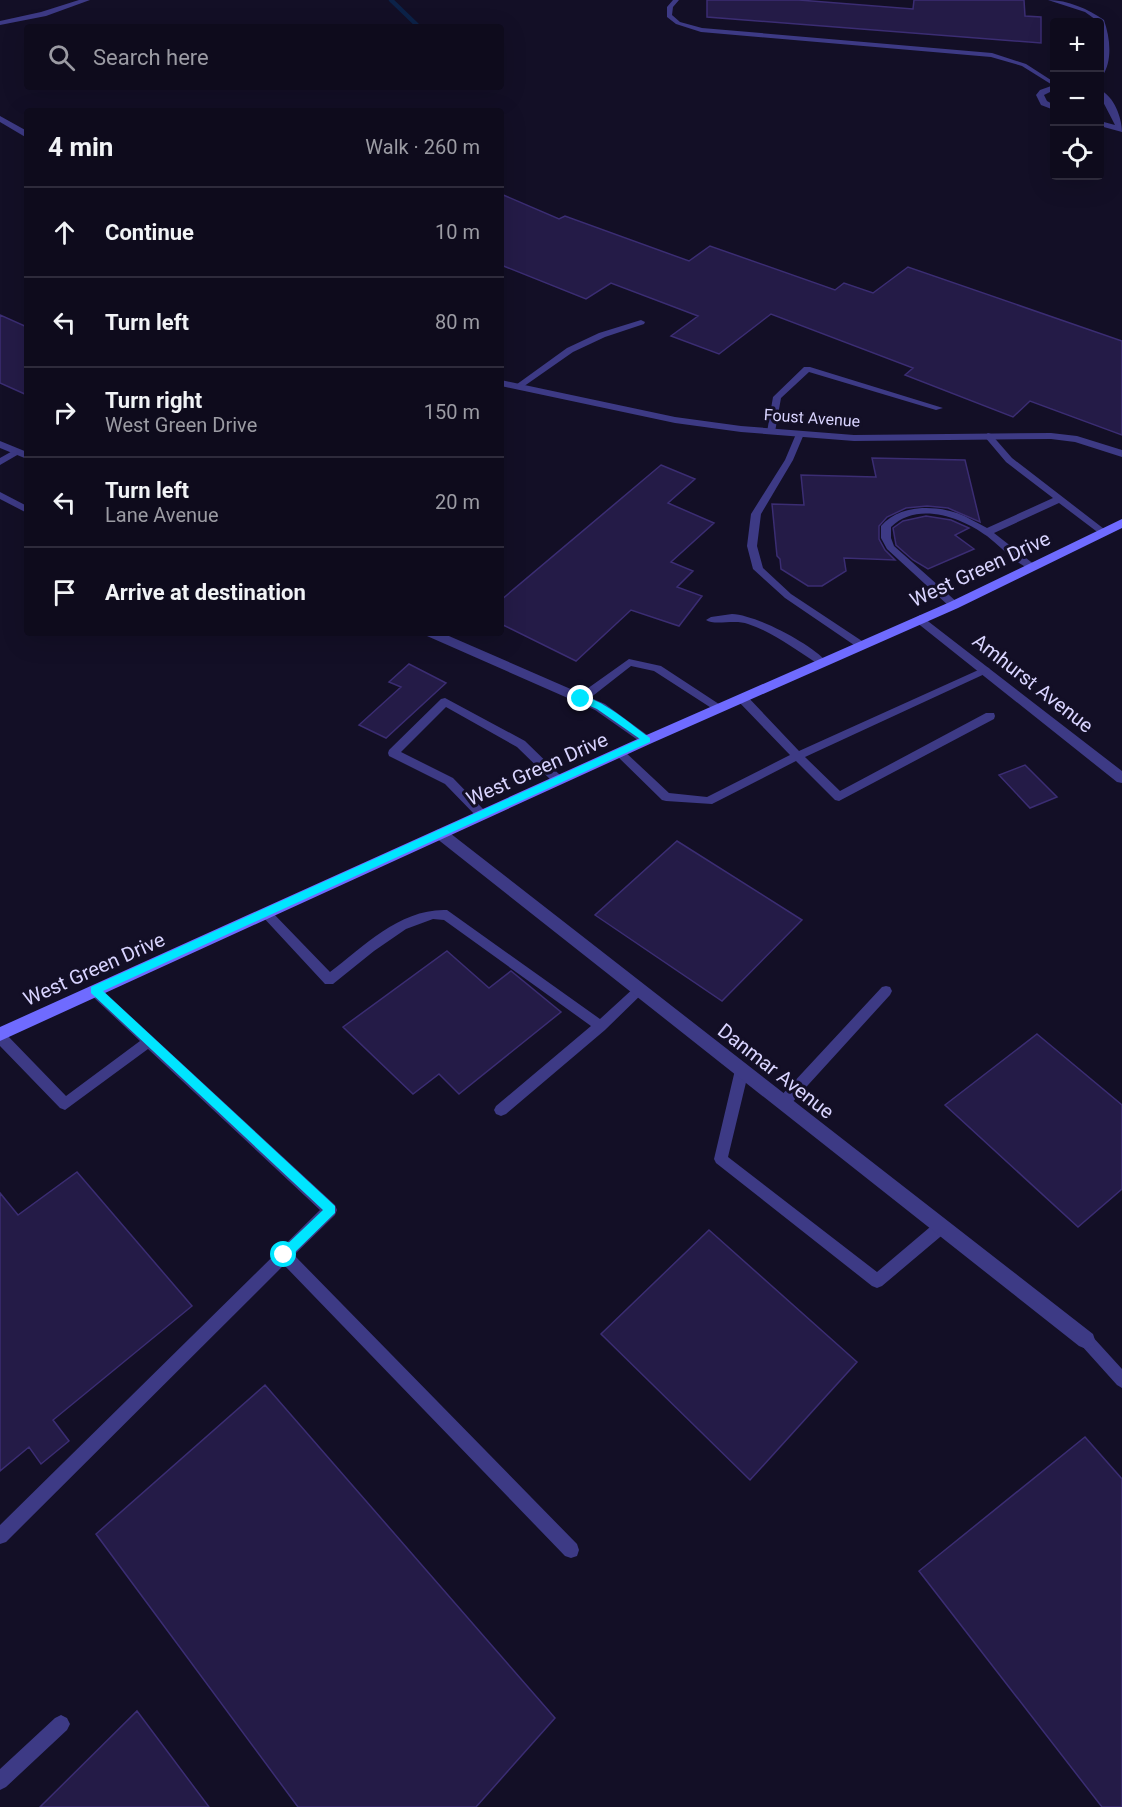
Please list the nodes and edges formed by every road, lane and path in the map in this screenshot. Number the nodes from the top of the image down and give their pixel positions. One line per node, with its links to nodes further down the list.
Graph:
1 (86, 0): 4 (street)
2 (676, 0): 6 (lane)
3 (1051, 0): 5 (lane)
4 (0, 23)
5 (1103, 72)
6 (1050, 83)
7 (1050, 88): 9 (street)
8 (1104, 95): 12 (street)
9 (1050, 106)
10 (0, 118): 13 (street)
11 (1104, 124): 12 (street)
12 (1122, 130)
13 (24, 133)
14 (641, 322): 16 (lane)
15 (504, 384): 16 (street, Foust Avenue)
16 (517, 387): 18 (street, Foust Avenue)
17 (939, 408): 18 (lane)
18 (771, 432): 19 (street, Foust Avenue)
19 (800, 434): 20 (street, Foust Avenue); 36 (lane)
20 (988, 436): 23 (street, Foust Avenue); 26 (lane)
21 (0, 444): 22 (street)
22 (22, 454): 24 (lane)
23 (1122, 454)
24 (0, 462)
25 (0, 495): 27 (lane)
26 (1059, 499): 29 (lane); 30 (lane)
27 (24, 508)
28 (1122, 523): 30 (main road, West Green Drive)
29 (987, 532): 31 (lane); 32 (lane)
30 (1103, 532): 31 (main road, West Green Drive)
31 (1032, 567): 32 (main road, West Green Drive)
32 (954, 605): 33 (main road, West Green Drive)
33 (920, 619): 36 (main road, West Green Drive); 38 (street, Amhurst Avenue)
34 (711, 620): 37 (lane)
35 (438, 636): 40 (street)
36 (861, 645): 37 (main road, West Green Drive)
37 (822, 662): 39 (main road, West Green Drive)
38 (984, 670): 45 (lane); 46 (street, Amhurst Avenue)
39 (742, 698): 41 (main road, West Green Drive); 45 (lane)
40 (581, 699): 41 (lane); 43 (street)
41 (720, 708): 43 (main road, West Green Drive)
42 (990, 716): 45 (lane)
43 (647, 740): 44 (main road, West Green Drive)
44 (619, 753): 45 (lane); 47 (main road, West Green Drive)
45 (796, 756)
46 (1122, 778)
47 (558, 780): 48 (main road, West Green Drive); 48 (lane)
48 (482, 815): 49 (main road, West Green Drive)
49 (441, 834): 50 (main road, West Green Drive); 52 (street, Danmar Avenue)
50 (266, 913): 51 (main road, West Green Drive); 54 (lane)
51 (95, 990): 55 (main road, West Green Drive); 56 (lane)
52 (640, 990): 54 (lane); 57 (street, Danmar Avenue)
53 (886, 991): 58 (lane)
54 (600, 1026): 59 (lane)
55 (0, 1036): 56 (lane)
56 (149, 1041): 61 (lane)
57 (742, 1070): 58 (street, Danmar Avenue); 60 (lane)
58 (783, 1103): 60 (street, Danmar Avenue)
59 (501, 1110)
60 (941, 1227): 62 (street, Danmar Avenue)
61 (284, 1255): 64 (lane); 65 (lane)
62 (1086, 1340): 63 (lane)
63 (1122, 1380)
64 (0, 1536)
65 (571, 1550)
66 (61, 1724): 67 (lane)
67 (0, 1781)

